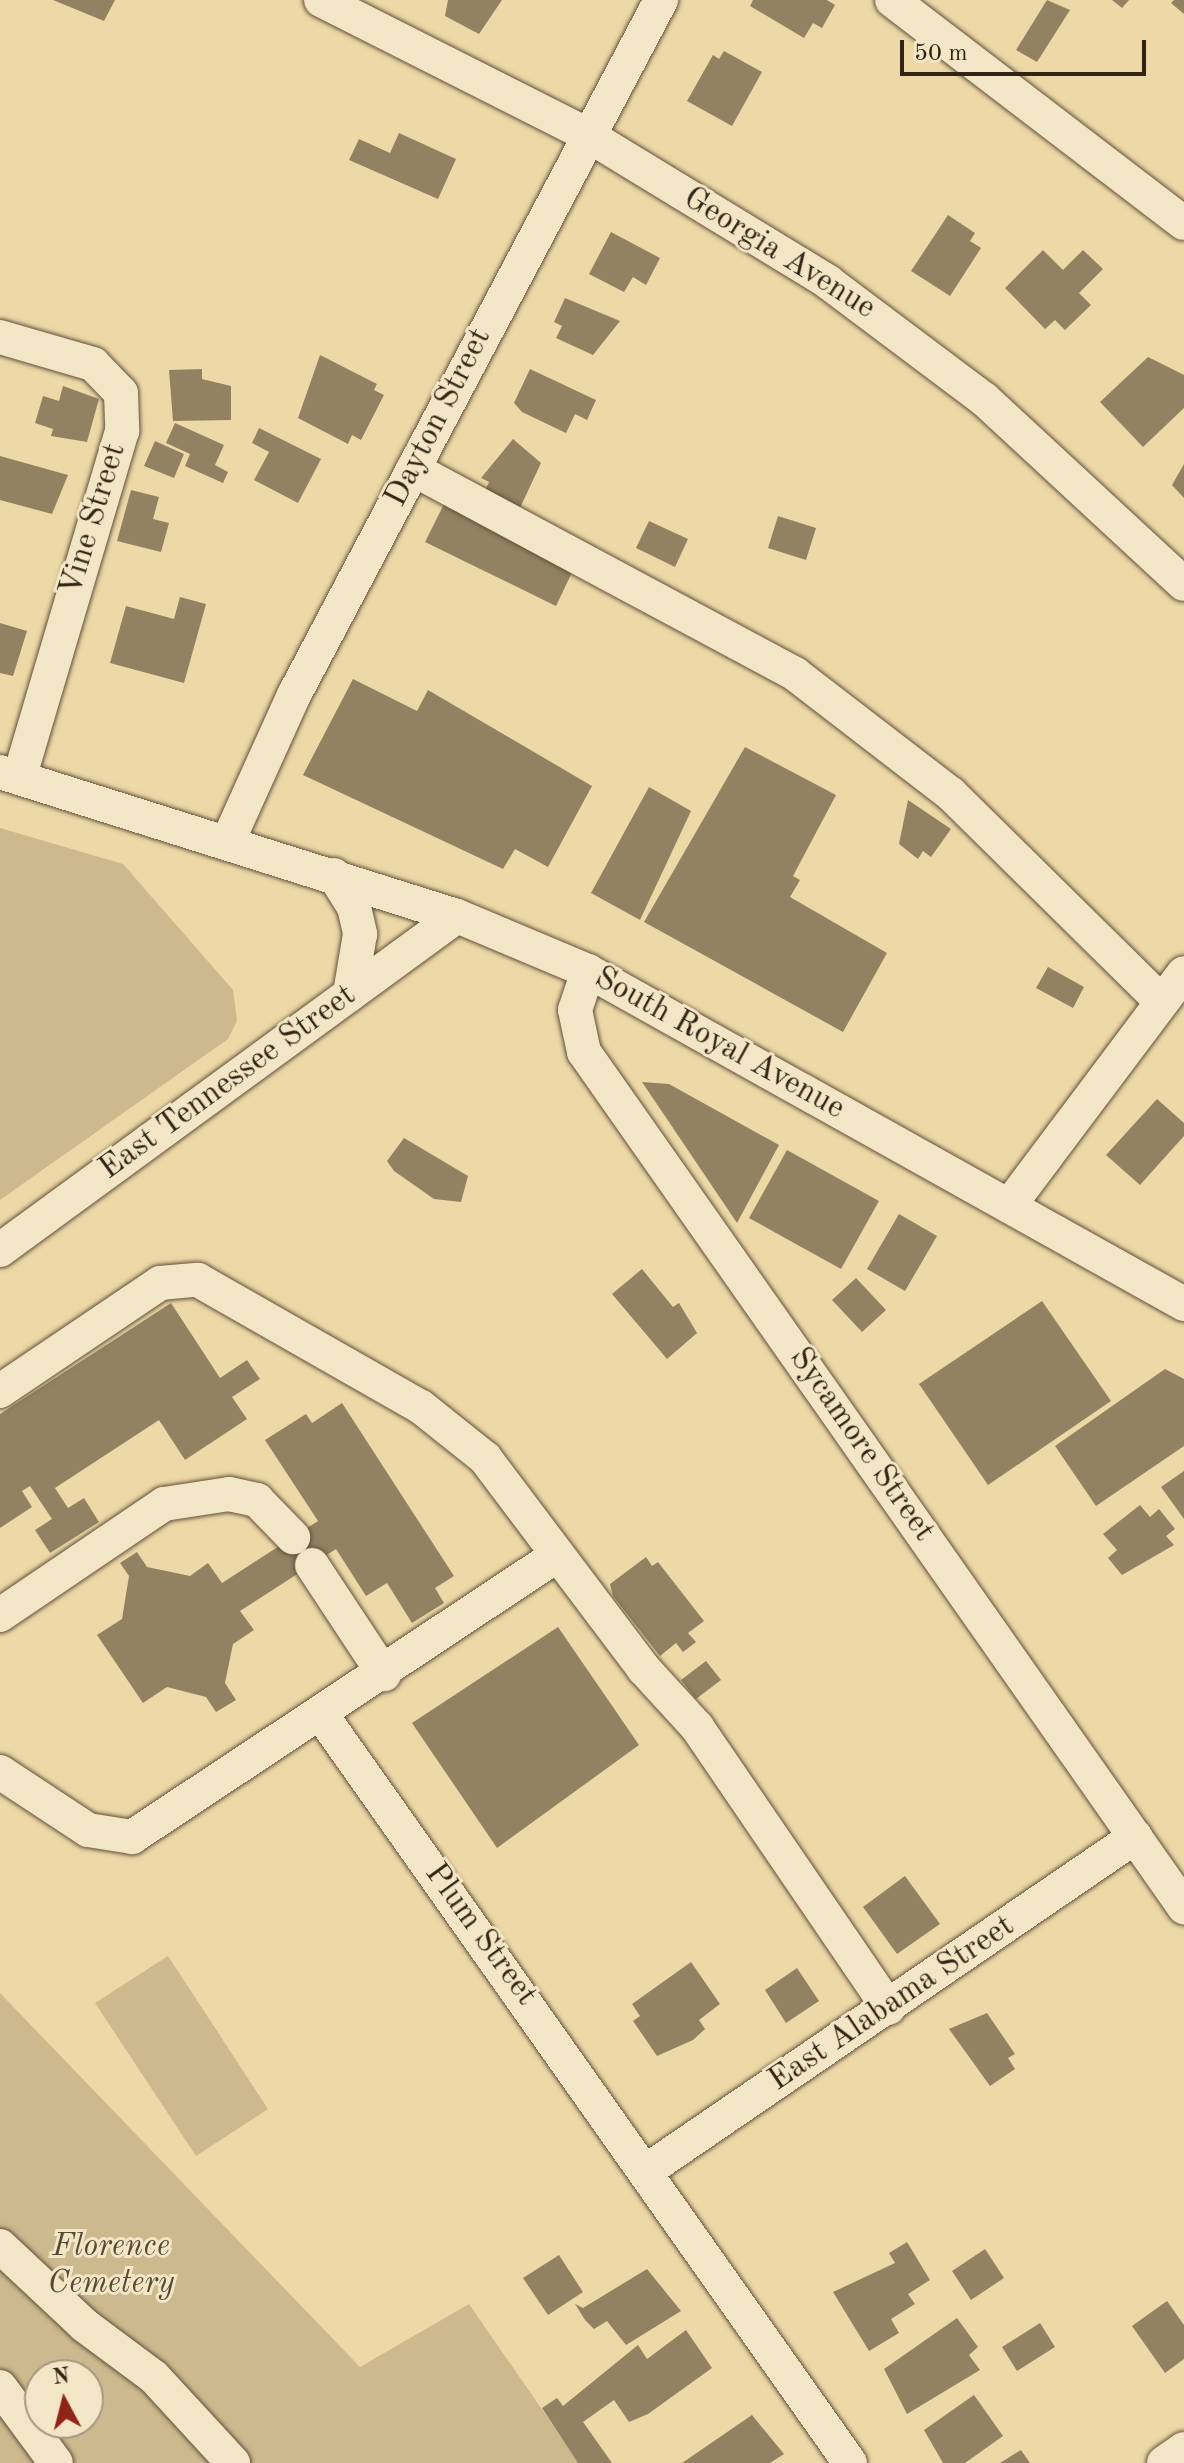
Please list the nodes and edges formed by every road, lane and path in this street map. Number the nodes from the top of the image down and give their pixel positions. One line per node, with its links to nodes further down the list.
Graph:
1 (321, 0): 4 (street, Georgia Avenue)
2 (661, 0): 4 (street, Dayton Street)
3 (892, 0): 5 (street)
4 (586, 134): 7 (street, Dayton Street); 8 (street, Georgia Avenue)
5 (1184, 223)
6 (0, 337): 9 (street, Vine Street)
7 (413, 469): 10 (street, Dayton Street); 16 (street)
8 (1184, 584)
9 (9, 775): 10 (street, South Royal Avenue)
10 (228, 841): 11 (street, South Royal Avenue)
11 (334, 875): 12 (street, South Royal Avenue); 15 (street)
12 (457, 916): 13 (street, South Royal Avenue); 15 (street, East Tennessee Street)
13 (588, 971): 17 (street, South Royal Avenue); 26 (street, Sycamore Street)
14 (1184, 973): 16 (street)
15 (350, 994): 18 (street, East Tennessee Street)
16 (1160, 1000): 17 (street)
17 (1009, 1206): 19 (street, South Royal Avenue)
18 (0, 1250)
19 (1184, 1304)
20 (0, 1391): 21 (street)
21 (556, 1556): 23 (street); 28 (street)
22 (0, 1615): 23 (street)
23 (384, 1674): 24 (street)
24 (323, 1717): 25 (street); 29 (street, Plum Street)
25 (0, 1772)
26 (1135, 1837): 27 (street, Sycamore Street); 28 (street, East Alabama Street)
27 (1184, 1907)
28 (889, 2008): 29 (street, East Alabama Street)
29 (649, 2169): 35 (street, Plum Street)
30 (0, 2246): 34 (street)
31 (0, 2387): 33 (street)
32 (1184, 2449): 36 (street)
33 (56, 2463)
34 (233, 2463)
35 (850, 2463)
36 (1164, 2463)

